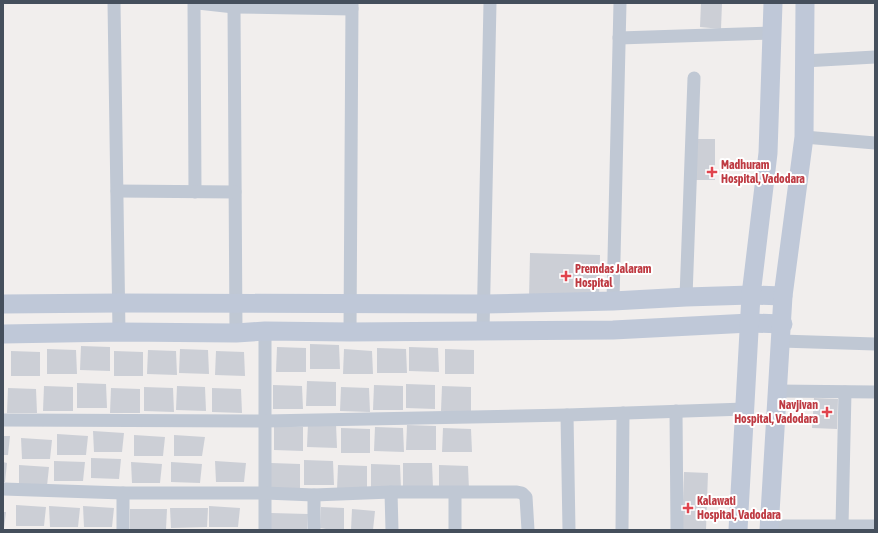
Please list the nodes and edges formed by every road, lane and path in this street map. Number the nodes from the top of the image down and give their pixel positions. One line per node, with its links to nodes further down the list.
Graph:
1 (114, 3): 17 (street)
2 (194, 3): 18 (street)
3 (198, 3): 9 (street)
4 (490, 3): 28 (street)
5 (620, 3): 11 (street)
6 (773, 3): 10 (street)
7 (805, 3): 13 (street)
8 (352, 6): 9 (street); 27 (street)
9 (234, 7): 19 (street)
10 (772, 33): 11 (street); 20 (street)
11 (619, 38): 23 (street)
12 (875, 57): 13 (street)
13 (804, 61): 15 (street)
14 (694, 78): 22 (street)
15 (804, 137): 16 (street); 21 (street)
16 (875, 143)
17 (117, 191): 18 (street); 24 (street)
18 (195, 192): 19 (street)
19 (235, 192): 26 (street)
20 (751, 295): 21 (street); 22 (street); 29 (street)
21 (783, 296): 35 (street)
22 (686, 297): 23 (street)
23 (613, 302): 28 (street)
24 (119, 303): 25 (street); 26 (street); 32 (street)
25 (3, 304)
26 (236, 304): 27 (street); 34 (street)
27 (351, 304): 28 (street); 33 (street)
28 (484, 304): 31 (street)
29 (750, 323): 31 (street); 35 (street); 41 (street)
30 (264, 331): 33 (street); 34 (street); 46 (street)
31 (483, 331): 33 (street)
32 (119, 332): 34 (street); 36 (street)
33 (350, 332)
34 (236, 333)
35 (782, 333): 37 (street); 38 (street)
36 (3, 334)
37 (875, 344)
38 (777, 391): 39 (street); 55 (street)
39 (845, 392): 40 (street); 53 (street)
40 (875, 392)
41 (745, 409): 42 (street); 65 (street)
42 (676, 411): 43 (street); 64 (street)
43 (623, 413): 44 (street); 63 (street)
44 (567, 415): 46 (street); 62 (street)
45 (3, 420): 46 (street)
46 (264, 421): 50 (street)
47 (3, 489): 49 (street)
48 (392, 492): 51 (street); 52 (street); 59 (street)
49 (123, 493): 50 (street); 56 (street)
50 (265, 493): 52 (street); 57 (street)
51 (455, 493): 60 (street); 61 (street)
52 (314, 495): 58 (street)
53 (842, 526): 54 (street); 55 (street)
54 (875, 526)
55 (769, 528)
56 (123, 530)
57 (265, 530)
58 (314, 530)
59 (392, 530)
60 (455, 530)
61 (528, 530)
62 (569, 530)
63 (622, 530)
64 (677, 530)
65 (738, 530)

